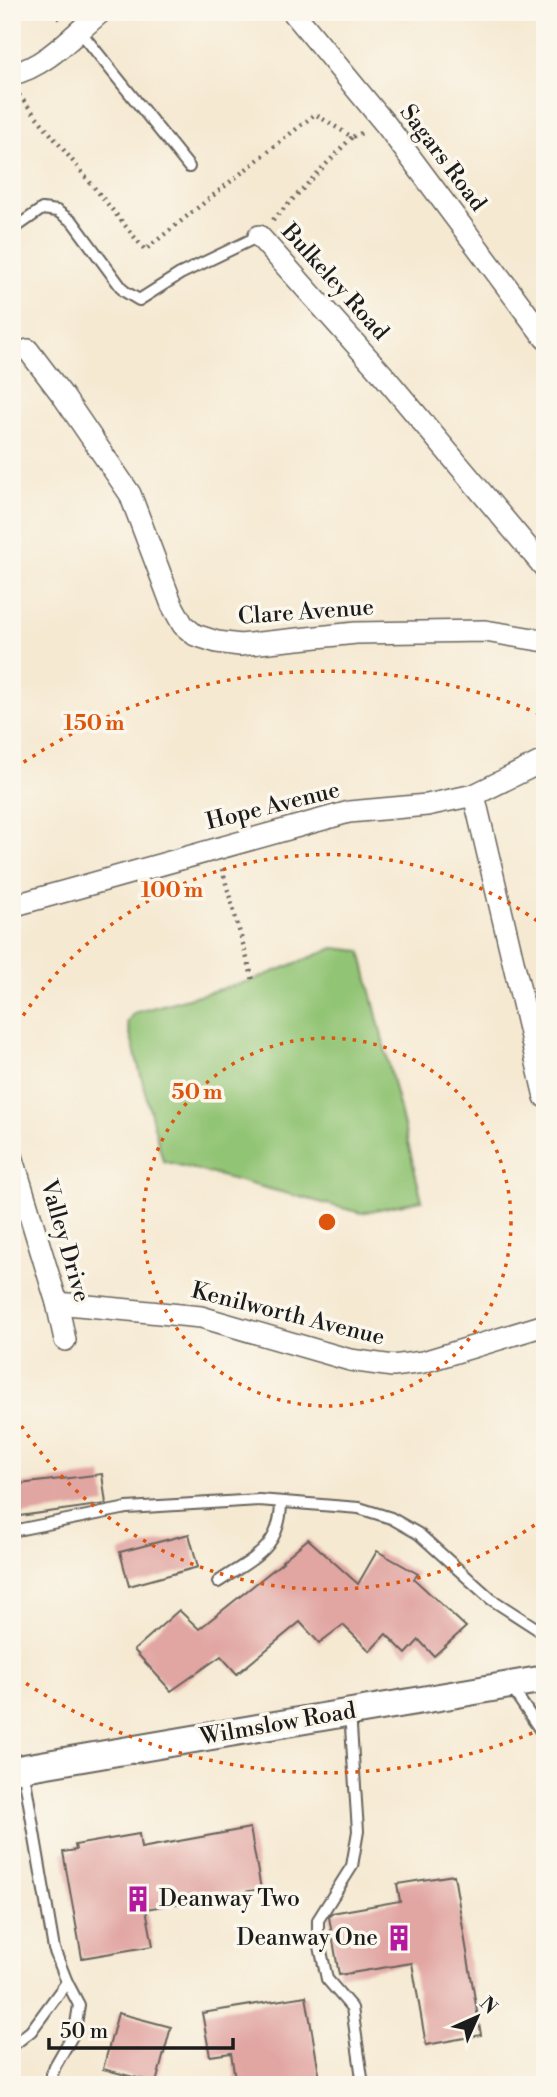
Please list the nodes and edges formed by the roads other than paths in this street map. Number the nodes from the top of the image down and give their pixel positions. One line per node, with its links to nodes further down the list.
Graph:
1 (101, 12): 3 (street)
2 (293, 12): 8 (street, Sagars Road)
3 (79, 30): 4 (street); 5 (lane)
4 (13, 81)
5 (189, 167)
6 (12, 230): 7 (lane, Bulkeley Road)
7 (258, 236): 10 (street, Bulkeley Road)
8 (545, 338)
9 (28, 350): 11 (street, Clare Avenue)
10 (545, 568)
11 (545, 640)
12 (545, 760): 13 (street, Hope Avenue)
13 (474, 794): 14 (street, Hope Avenue); 15 (street)
14 (12, 906)
15 (545, 1097)
16 (12, 1156): 17 (street, Valley Drive)
17 (57, 1303): 18 (street, Kenilworth Avenue); 19 (street, Valley Drive)
18 (545, 1325)
19 (65, 1340)
20 (281, 1502): 21 (lane); 22 (lane); 23 (lane)
21 (12, 1531)
22 (218, 1582)
23 (545, 1634)
24 (545, 1679): 25 (street, Wilmslow Road)
25 (510, 1684): 26 (street, Wilmslow Road); 27 (lane)
26 (350, 1712): 28 (street, Wilmslow Road); 32 (lane)
27 (545, 1737)
28 (18, 1769): 29 (lane)
29 (67, 1982): 30 (lane); 31 (lane)
30 (12, 2046)
31 (48, 2085)
32 (363, 2085)

